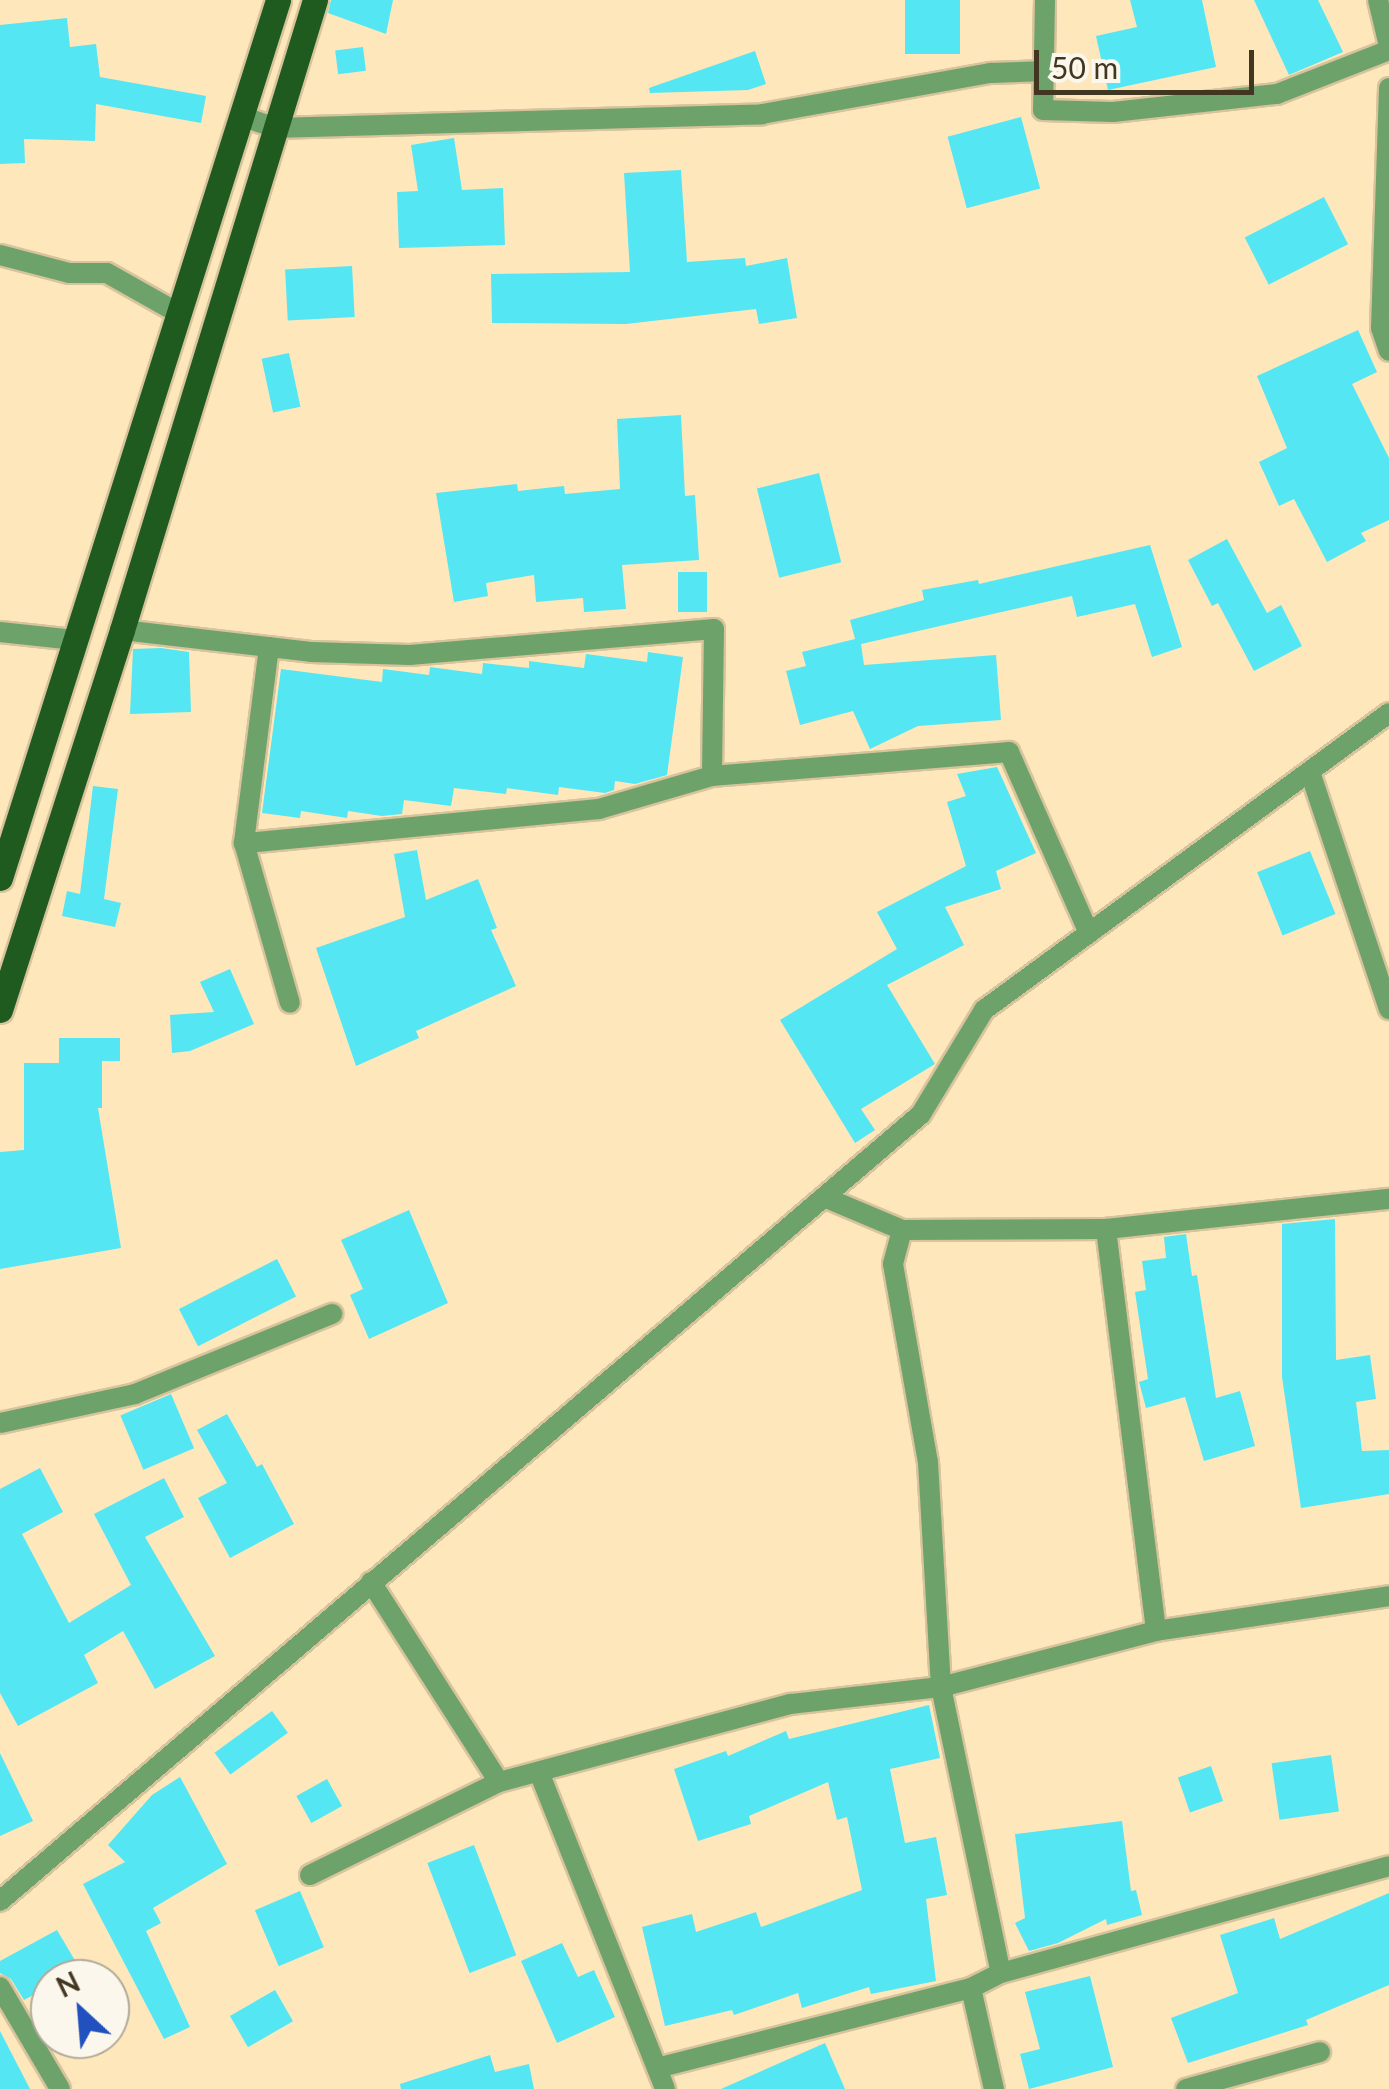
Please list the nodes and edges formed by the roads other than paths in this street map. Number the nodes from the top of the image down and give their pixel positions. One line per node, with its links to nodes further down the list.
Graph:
1 (278, 0): 8 (main road)
2 (315, 0): 9 (main road)
3 (1045, 0): 6 (street)
4 (1378, 0): 5 (street)
5 (1389, 48): 6 (street)
6 (1046, 71): 9 (street)
7 (1389, 88): 12 (street)
8 (240, 116): 9 (street); 11 (main road)
9 (275, 128): 14 (main road)
10 (0, 255): 11 (street)
11 (178, 313): 16 (main road)
12 (1385, 326): 13 (street)
13 (1389, 351)
14 (122, 630): 17 (street); 26 (main road)
15 (0, 632): 16 (street)
16 (75, 640): 22 (main road)
17 (268, 647): 20 (street); 21 (street)
18 (1389, 714): 19 (street)
19 (1310, 772): 23 (street); 25 (street)
20 (712, 776): 21 (street); 23 (street)
21 (244, 843): 24 (street)
22 (0, 878)
23 (1089, 934): 27 (street)
24 (290, 1002)
25 (1389, 1009)
26 (0, 1010)
27 (824, 1197): 30 (street); 33 (street)
28 (1389, 1198): 29 (street)
29 (1106, 1229): 30 (street); 35 (street)
30 (902, 1230): 36 (street)
31 (332, 1314): 32 (street)
32 (0, 1422)
33 (371, 1582): 38 (street); 41 (street)
34 (1389, 1596): 35 (street)
35 (1156, 1630): 36 (street)
36 (941, 1687): 37 (street); 42 (street)
37 (539, 1772): 38 (street); 46 (street)
38 (499, 1782): 40 (street)
39 (1389, 1866): 42 (street)
40 (310, 1875)
41 (0, 1901)
42 (1000, 1973): 44 (street)
43 (0, 1988): 48 (street)
44 (970, 1988): 46 (street); 50 (street)
45 (1320, 2052): 47 (street)
46 (657, 2068): 49 (street)
47 (1221, 2084): 51 (street)
48 (60, 2089)
49 (664, 2089)
50 (994, 2089)
51 (1186, 2089)

